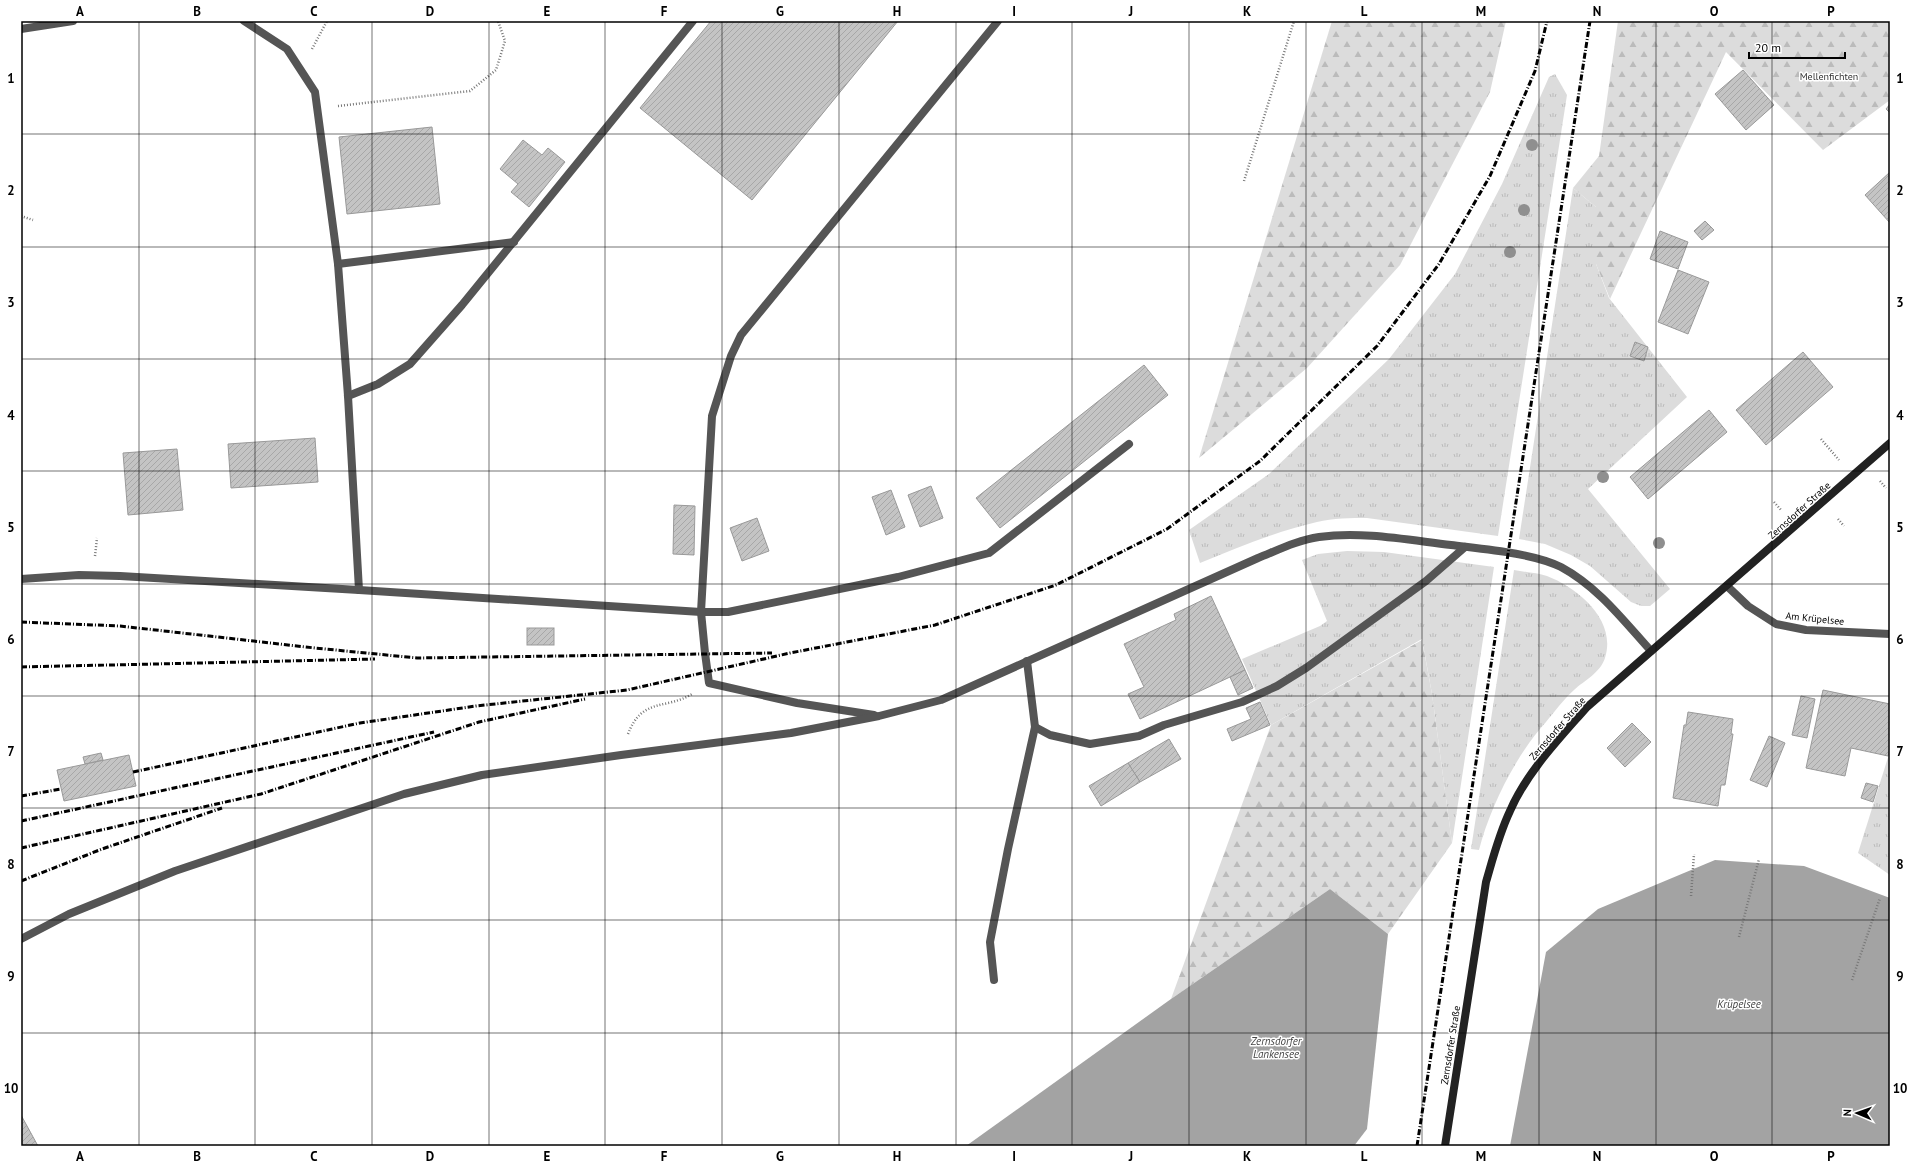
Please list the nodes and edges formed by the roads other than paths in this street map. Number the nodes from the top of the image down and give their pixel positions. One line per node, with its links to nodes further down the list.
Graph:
1 (73, 21): 5 (street)
2 (244, 21): 7 (street)
3 (693, 21): 6 (street)
4 (998, 21): 15 (street)
5 (21, 30)
6 (514, 242): 7 (street); 8 (street)
7 (338, 264): 8 (street)
8 (348, 396): 14 (street)
9 (1890, 443): 13 (street, Zernsdorfer Straße)
10 (1130, 444): 15 (street)
11 (1465, 547): 17 (street); 18 (street); 20 (street)
12 (21, 579): 14 (street)
13 (1727, 586): 16 (street, Am Krüpelsee); 17 (street, Zernsdorfer Straße)
14 (359, 590): 15 (street)
15 (701, 612): 19 (street)
16 (1890, 634)
17 (1651, 651): 23 (street, Zernsdorfer Straße)
18 (1027, 661): 19 (street); 20 (street)
19 (879, 716): 21 (street)
20 (1035, 727): 22 (street)
21 (21, 939)
22 (994, 980)
23 (1445, 1146)

